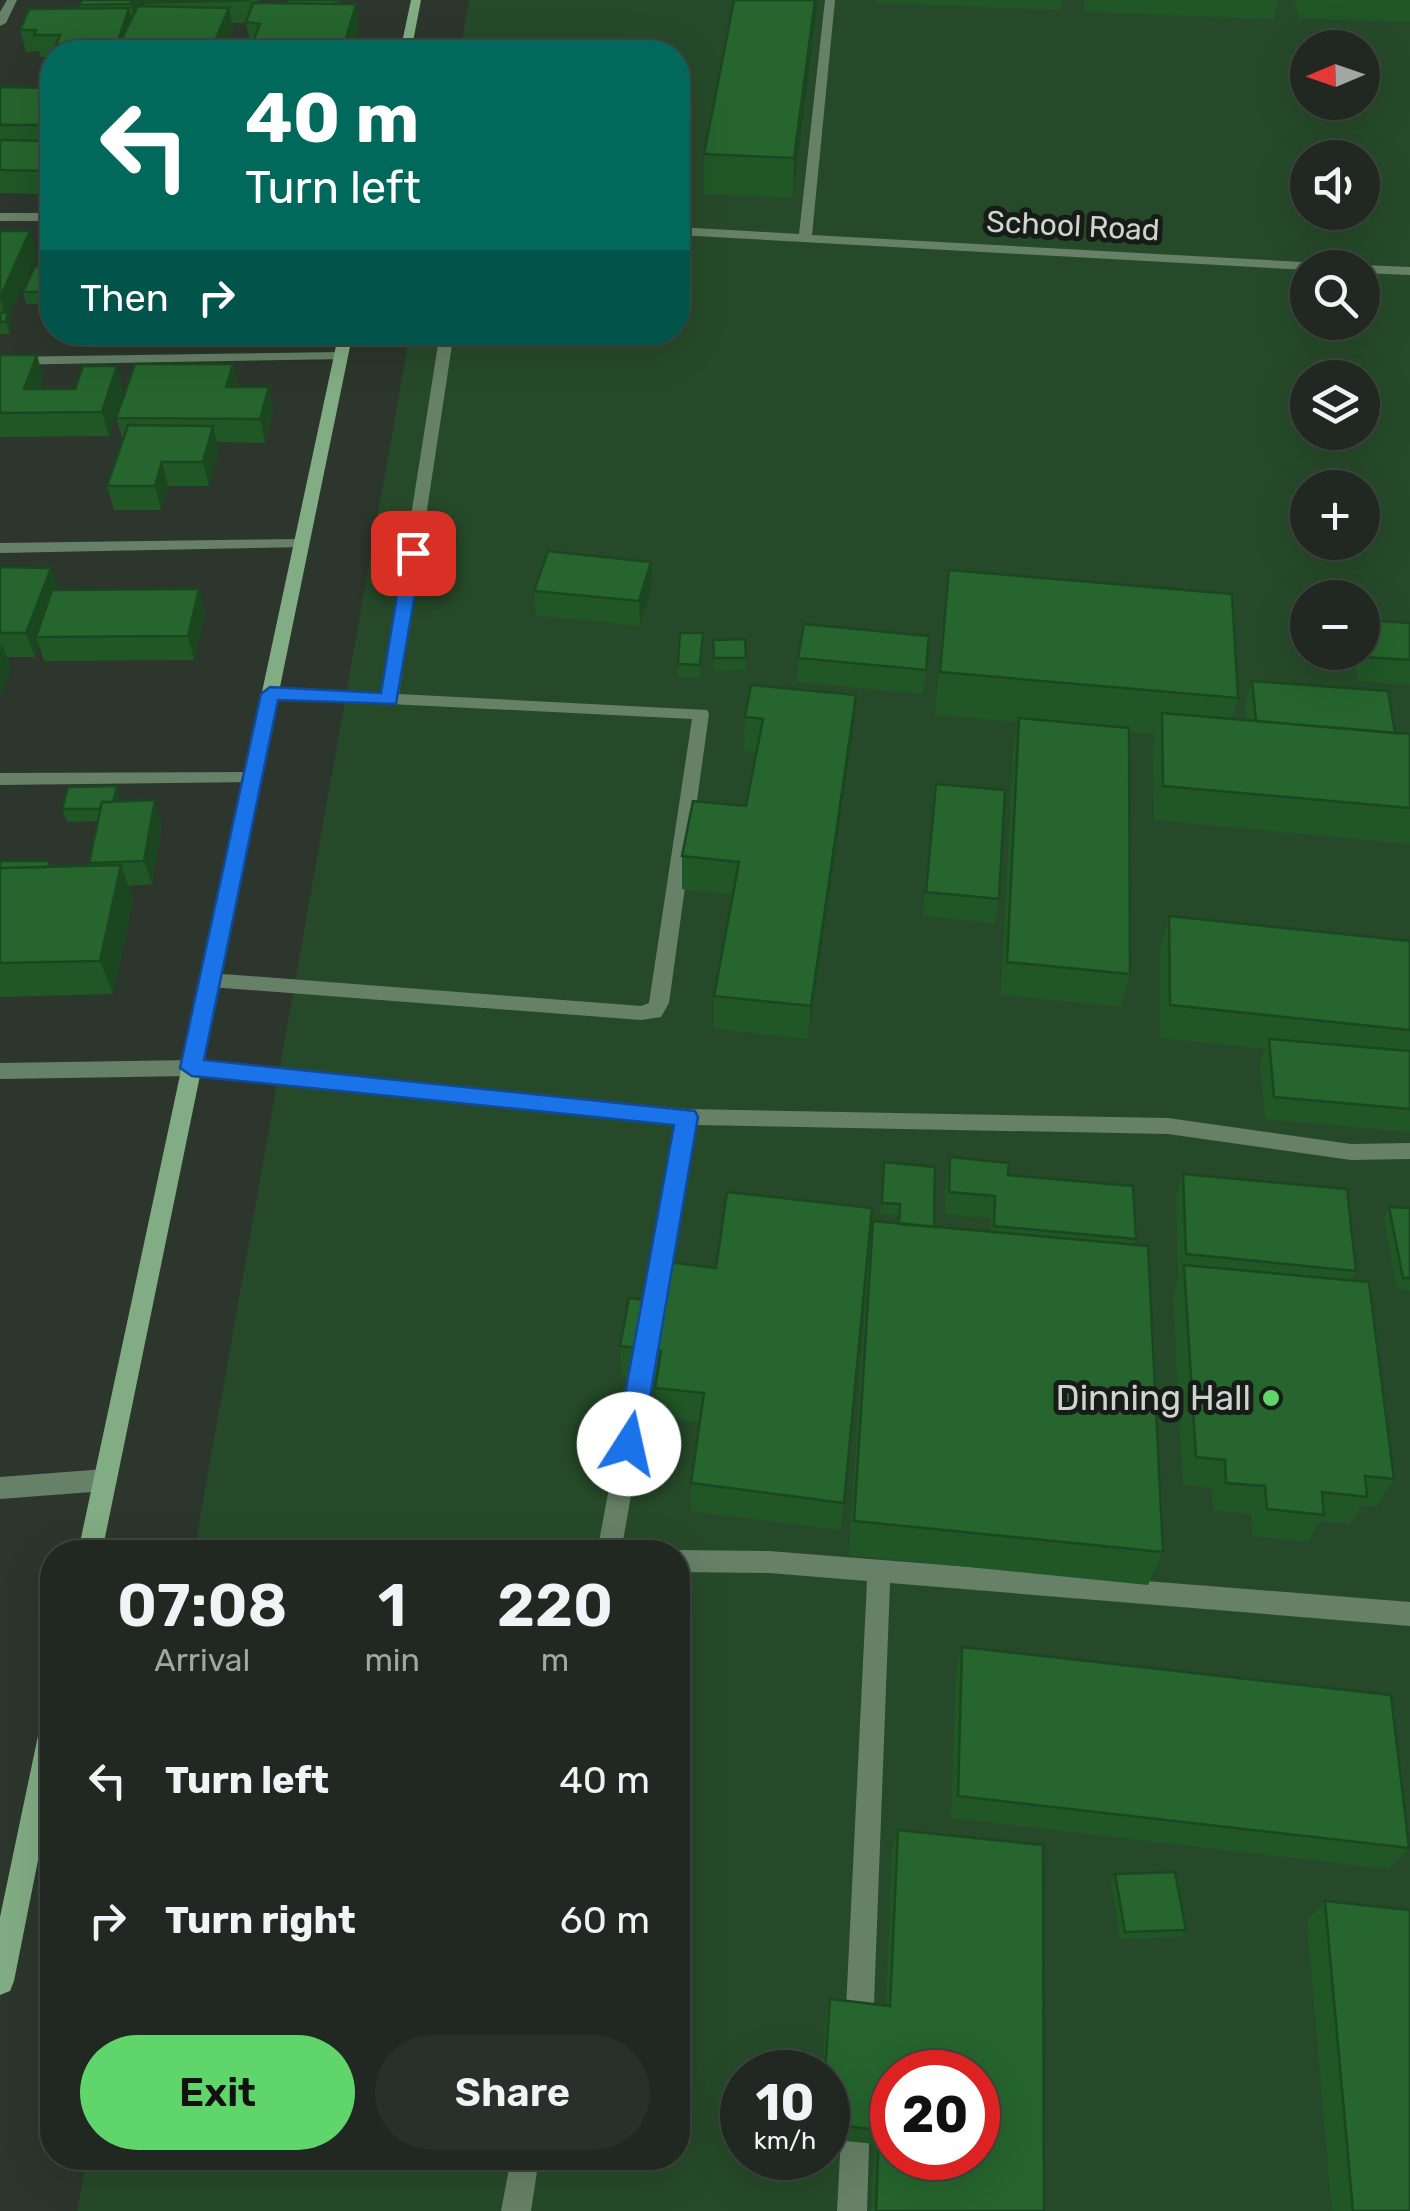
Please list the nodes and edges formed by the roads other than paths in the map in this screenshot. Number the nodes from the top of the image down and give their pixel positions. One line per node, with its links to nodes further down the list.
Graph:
1 (12, 0): 4 (lane)
2 (416, 0): 5 (main road)
3 (830, 0): 9 (lane)
4 (0, 23)
5 (407, 40)
6 (0, 217): 7 (lane)
7 (40, 217)
8 (690, 233): 9 (lane, School Road)
9 (805, 239): 10 (lane, School Road)
10 (1290, 265)
11 (1380, 270): 12 (lane)
12 (1410, 272)
13 (343, 345): 15 (main road)
14 (445, 345): 20 (lane)
15 (341, 356): 16 (lane); 17 (main road)
16 (0, 361)
17 (301, 544): 18 (lane); 19 (main road)
18 (0, 548)
19 (270, 694): 20 (lane); 21 (main road)
20 (390, 700): 23 (lane)
21 (252, 778): 22 (lane); 23 (main road)
22 (0, 779)
23 (210, 980): 24 (main road)
24 (192, 1068): 25 (lane); 26 (lane); 28 (main road)
25 (0, 1070)
26 (687, 1117): 27 (lane); 31 (lane)
27 (1410, 1151)
28 (105, 1480): 29 (lane); 30 (main road)
29 (0, 1488)
30 (92, 1540)
31 (612, 1540)
32 (690, 1561): 33 (lane)
33 (878, 1572): 34 (lane); 39 (lane)
34 (1410, 1614)
35 (40, 1789): 36 (main road)
36 (0, 1981)
37 (524, 2170): 38 (lane)
38 (516, 2211)
39 (852, 2211)

